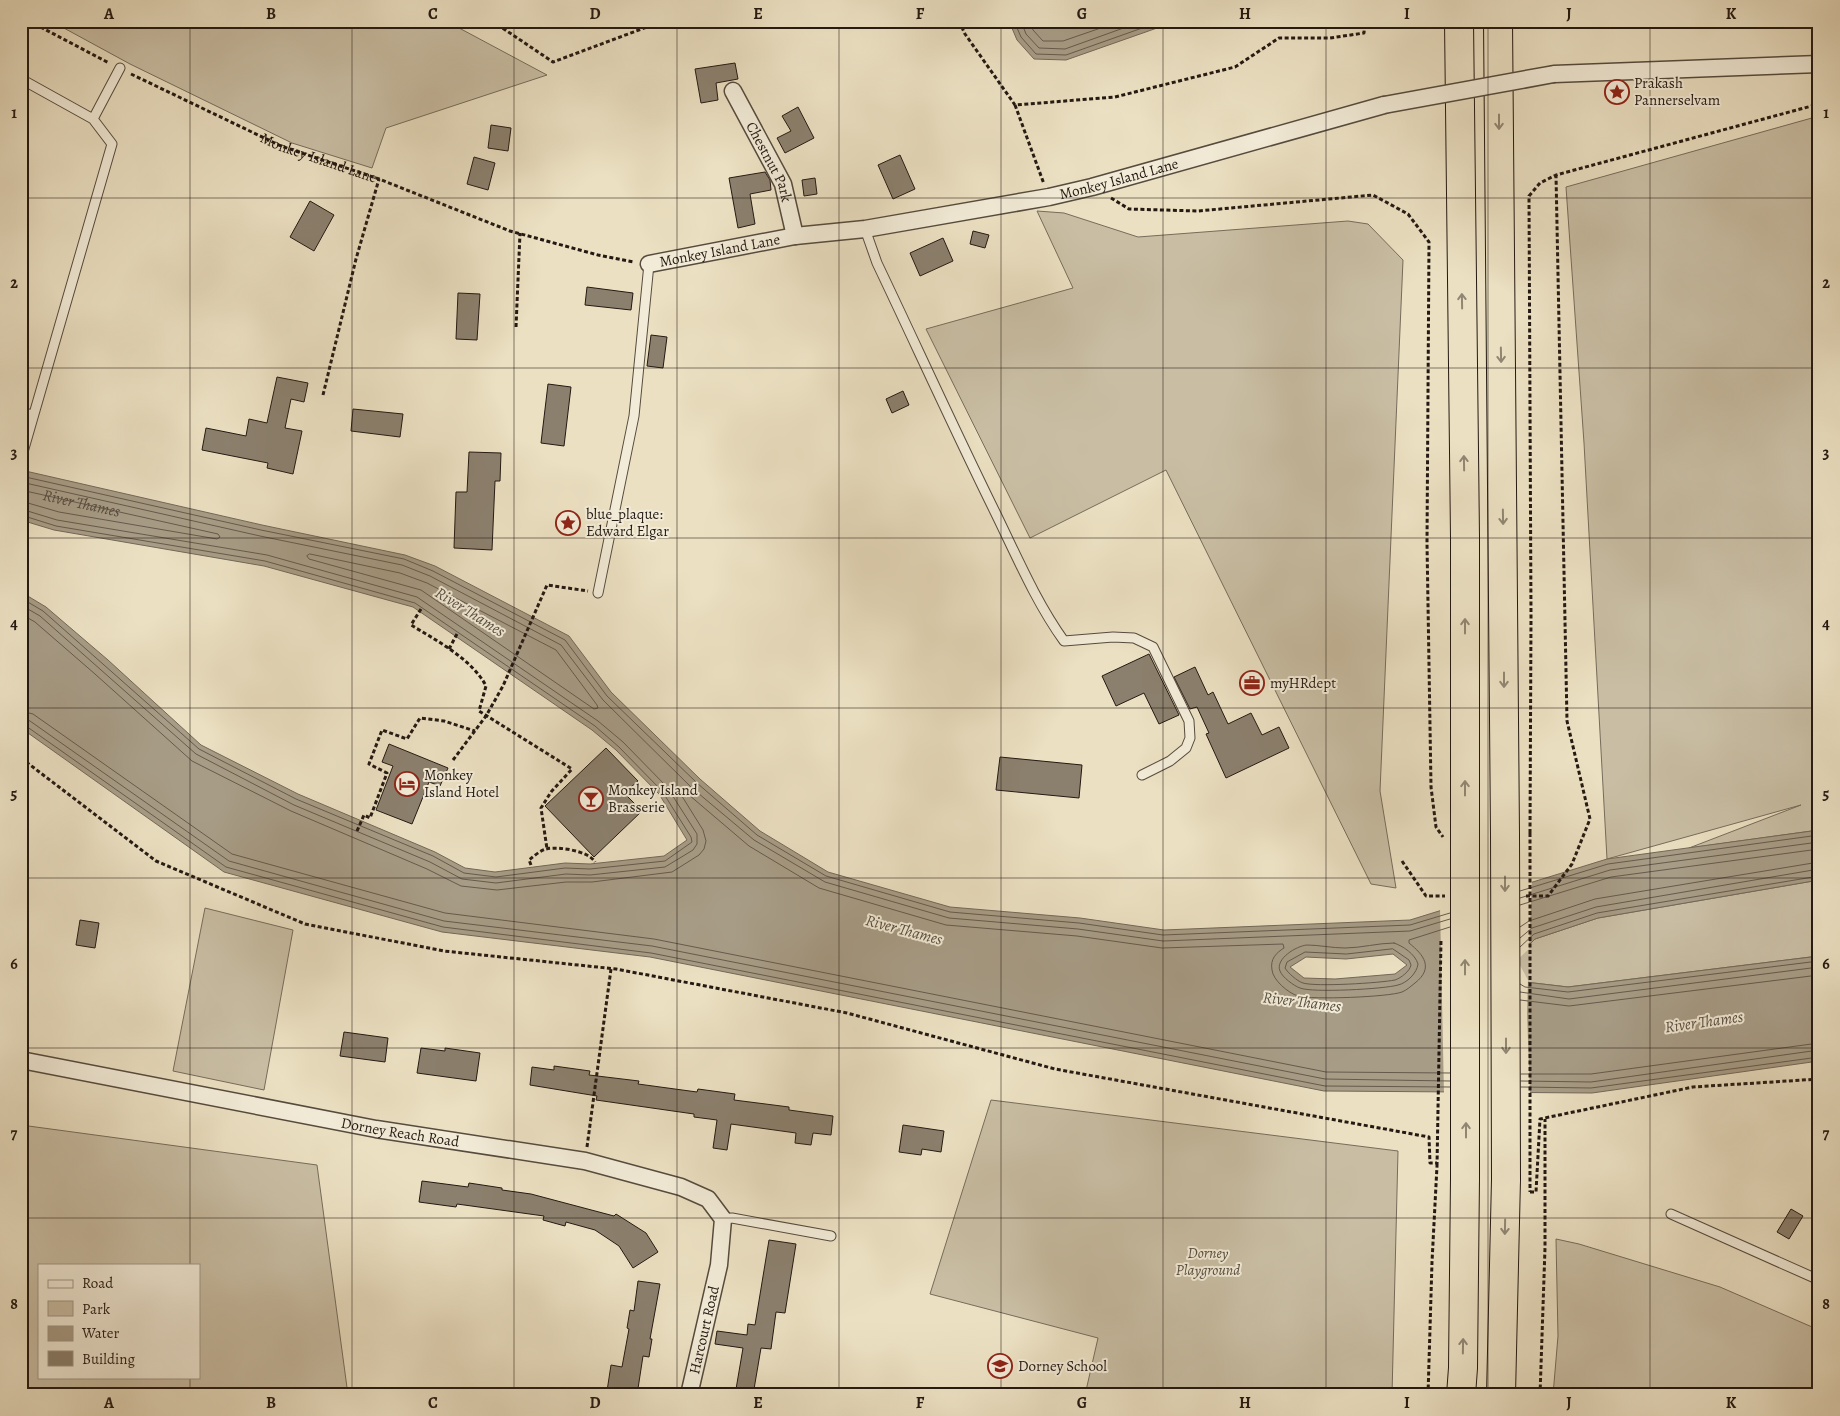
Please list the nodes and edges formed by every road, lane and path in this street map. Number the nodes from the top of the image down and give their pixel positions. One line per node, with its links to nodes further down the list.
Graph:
1 (29, 21): 9 (path, Monkey Island Lane)
2 (492, 21): 3 (path)
3 (662, 21)
4 (959, 21): 13 (path)
5 (1365, 21): 13 (path)
6 (1459, 21): 39 (highway, one-way to 6)
7 (1498, 21): 38 (highway, one-way to 38)
8 (1819, 64): 17 (street, Monkey Island Lane, bridge)
9 (120, 68): 14 (lane); 16 (path, Monkey Island Lane)
10 (21, 79): 14 (lane)
11 (733, 91): 21 (street, Chestnut Park)
12 (1819, 104): 15 (path)
13 (1015, 105): 18 (path)
14 (93, 119): 26 (lane)
15 (1556, 176): 38 (path); 46 (path)
16 (379, 179): 20 (path, Monkey Island Lane); 24 (path)
17 (1092, 187): 18 (street, Monkey Island Lane); 39 (path)
18 (1049, 197): 19 (street, Monkey Island Lane)
19 (865, 230): 21 (street, Monkey Island Lane); 36 (lane)
20 (520, 233): 22 (path, Monkey Island Lane); 23 (path)
21 (795, 236): 22 (street, Monkey Island Lane)
22 (649, 264): 28 (lane)
23 (516, 327)
24 (323, 395)
25 (21, 412): 26 (lane)
26 (33, 415): 27 (lane)
27 (21, 459)
28 (598, 593): 32 (path)
29 (421, 610): 31 (path)
30 (458, 632): 31 (path)
31 (449, 649): 32 (path)
32 (486, 716): 33 (path); 40 (path)
33 (475, 731): 35 (path); 37 (path)
34 (21, 758): 49 (path)
35 (453, 760)
36 (1142, 776)
37 (357, 831)
38 (1517, 834): 52 (path, bridge); 62 (highway, one-way to 62, bridge)
39 (1454, 838): 61 (highway, one-way to 39, bridge)
40 (546, 849): 42 (path); 43 (path)
41 (1402, 861): 45 (path)
42 (595, 862)
43 (531, 865)
44 (1442, 887): 47 (path)
45 (1454, 896)
46 (1520, 896)
47 (1442, 897)
48 (1441, 936): 54 (path, bridge)
49 (611, 969): 53 (path); 54 (path)
50 (21, 1060): 53 (street, Dorney Reach Road)
51 (1819, 1079): 52 (path)
52 (1545, 1119): 63 (path)
53 (584, 1161): 56 (street, Dorney Reach Road)
54 (1437, 1165): 60 (path)
55 (1671, 1214): 58 (lane)
56 (723, 1219): 57 (lane); 59 (street, Harcourt Road)
57 (831, 1236)
58 (1819, 1280)
59 (689, 1395)
60 (1428, 1395)
61 (1461, 1395)
62 (1501, 1395)
63 (1540, 1395)

